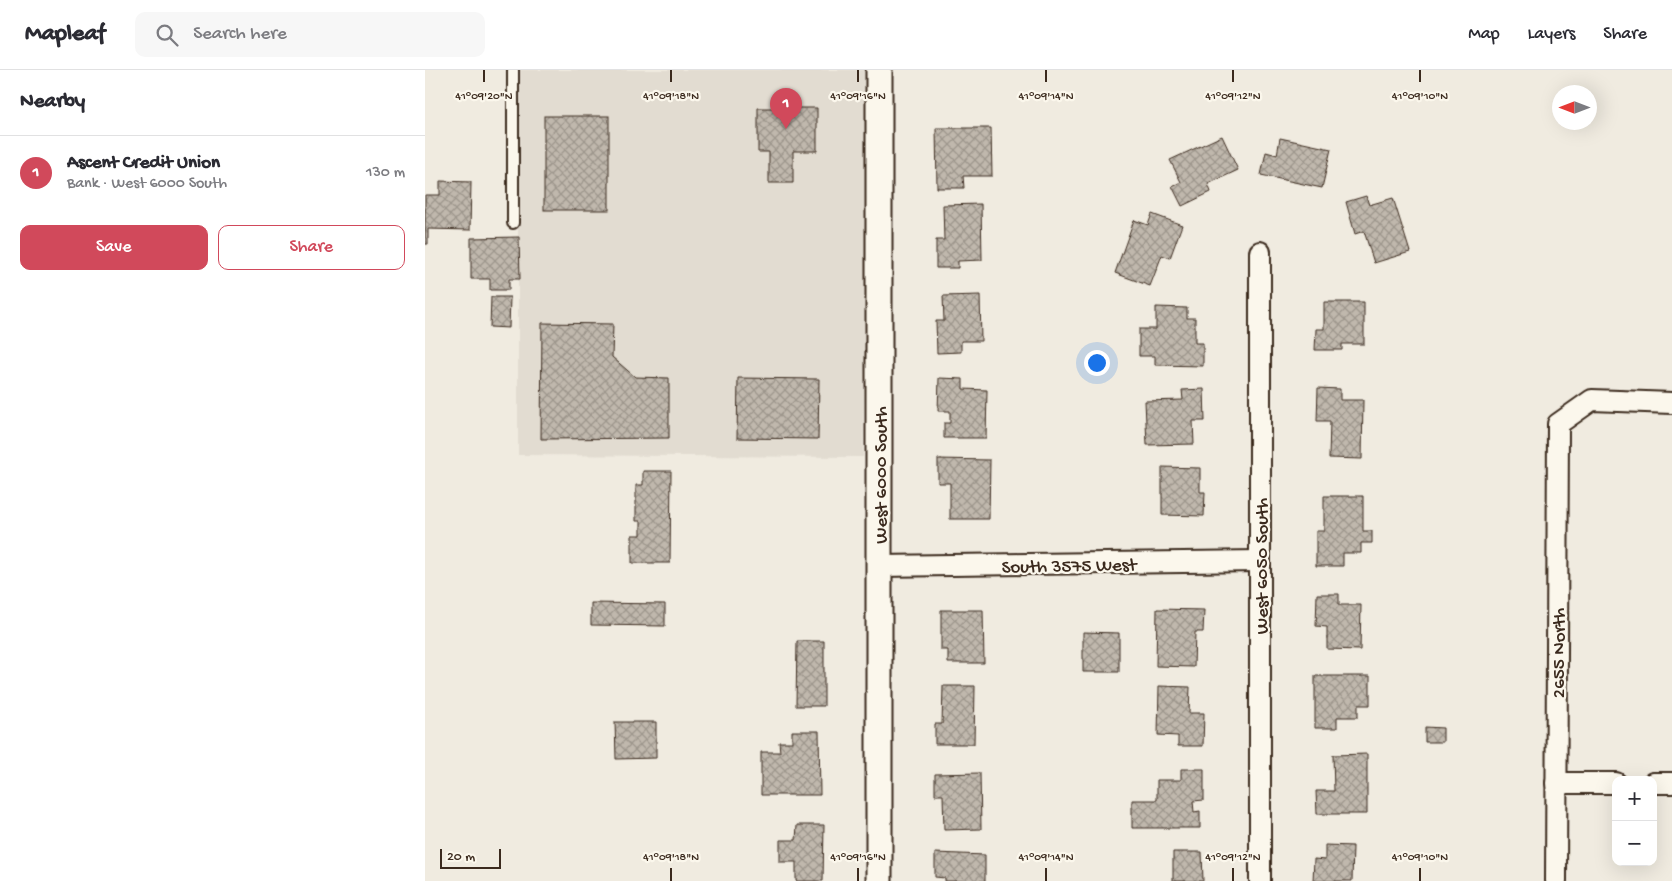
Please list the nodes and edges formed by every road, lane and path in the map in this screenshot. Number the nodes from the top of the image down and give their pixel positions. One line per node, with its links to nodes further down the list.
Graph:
1 (513, 70): 3 (lane)
2 (879, 70): 7 (street, West 6000 South)
3 (513, 223)
4 (1260, 252): 6 (street, West 6050 South)
5 (1672, 403): 8 (street, 2655 North)
6 (1260, 562): 7 (street, South 3575 West); 13 (street, West 6050 South)
7 (879, 566): 12 (street, West 6000 South)
8 (1557, 783): 9 (street); 14 (street, 2655 North)
9 (1612, 783)
10 (1657, 783): 11 (street)
11 (1672, 783)
12 (879, 881)
13 (1260, 881)
14 (1556, 881)

